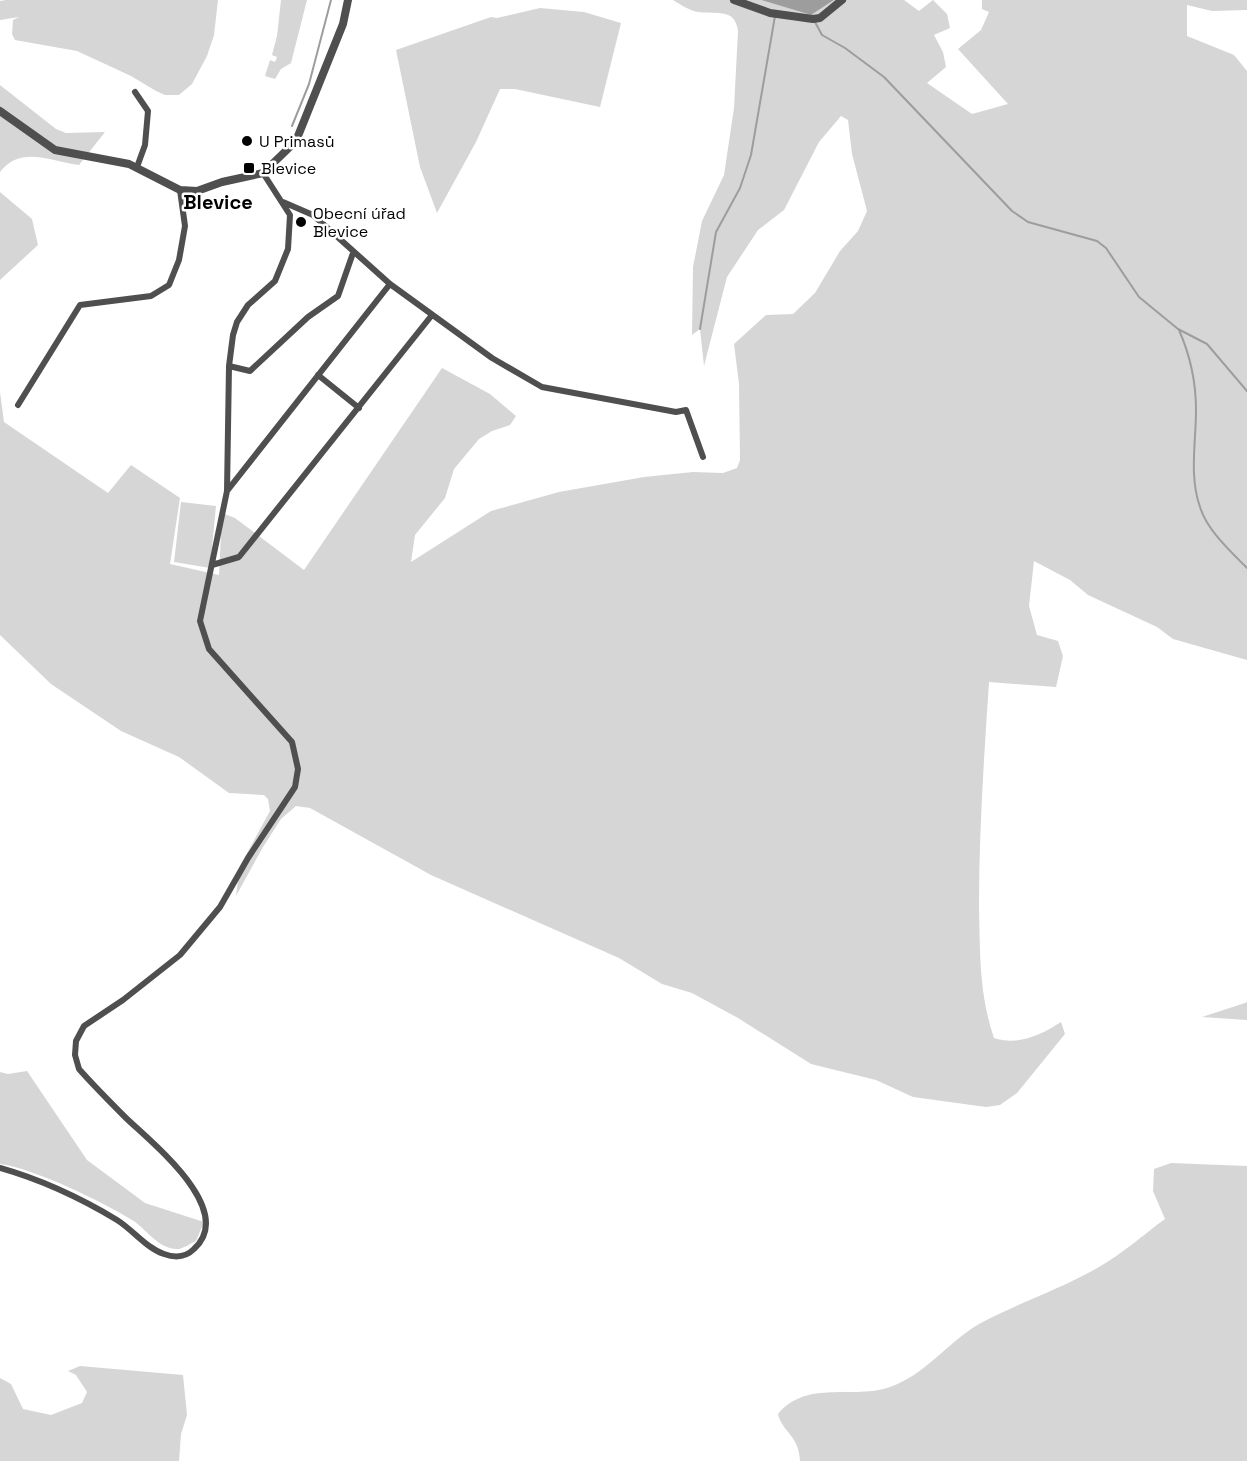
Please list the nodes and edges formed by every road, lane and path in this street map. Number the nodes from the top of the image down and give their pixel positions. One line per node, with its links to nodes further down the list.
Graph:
1 (348, 0): 7 (street)
2 (734, 0): 3 (street)
3 (842, 0)
4 (135, 92): 6 (street)
5 (0, 111): 6 (street)
6 (137, 167): 8 (street)
7 (263, 173): 8 (street); 9 (street)
8 (180, 190): 15 (street)
9 (283, 202): 10 (street); 13 (street)
10 (353, 253): 11 (street); 13 (street)
11 (390, 284): 12 (street); 14 (street)
12 (432, 315): 16 (street); 17 (street)
13 (229, 366): 18 (street)
14 (318, 375): 16 (street); 18 (street)
15 (18, 405)
16 (359, 408): 19 (street)
17 (703, 458)
18 (227, 491): 19 (street)
19 (212, 565): 20 (street)
20 (0, 1168)

